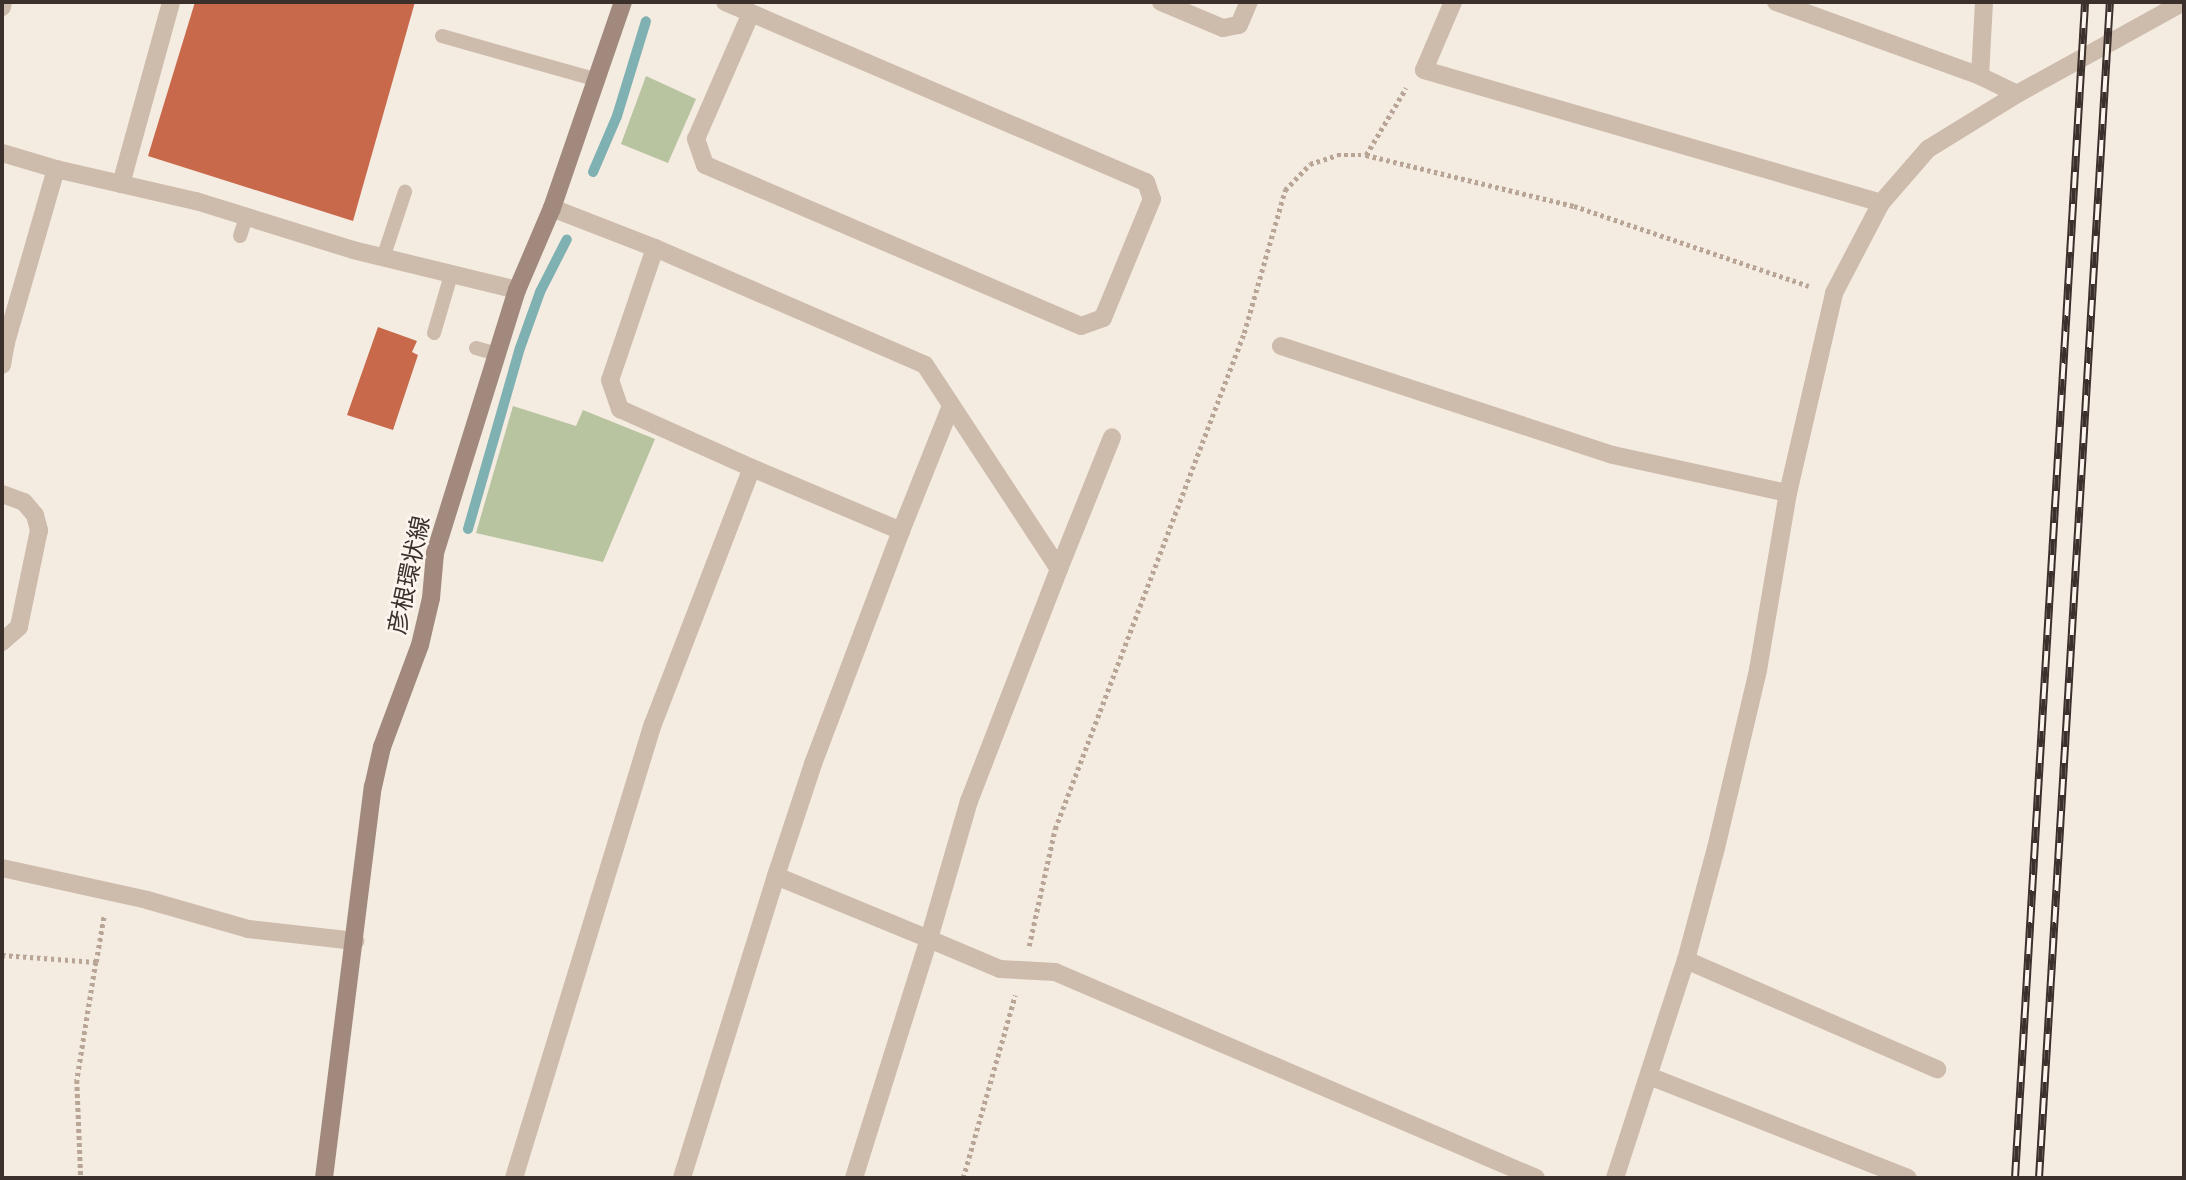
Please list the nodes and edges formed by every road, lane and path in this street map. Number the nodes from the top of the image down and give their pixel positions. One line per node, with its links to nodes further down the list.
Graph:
1 (4, 2): 11 (street)
2 (172, 2): 21 (street)
3 (623, 2): 16 (main road, 彦根環状線)
4 (725, 2): 12 (street)
5 (1161, 2): 6 (street)
6 (1250, 2)
7 (1453, 2): 14 (street)
8 (1776, 2): 15 (street)
9 (1984, 2): 15 (street)
10 (2184, 2): 17 (street)
11 (2, 8)
12 (751, 13): 12 (street)
13 (442, 36): 16 (lane)
14 (1424, 70): 19 (path); 23 (street)
15 (1980, 76): 17 (street)
16 (598, 80): 24 (main road, 彦根環状線)
17 (2017, 94): 23 (street)
18 (2, 153): 20 (street)
19 (1366, 155): 31 (path); 54 (path)
20 (56, 169): 21 (street); 33 (street)
21 (121, 184): 25 (street)
22 (405, 192): 28 (lane)
23 (1881, 204): 31 (street)
24 (552, 208): 27 (street); 30 (main road, 彦根環状線)
25 (246, 217): 26 (lane); 28 (street)
26 (240, 236)
27 (655, 247): 38 (street); 40 (street)
28 (383, 258): 29 (street)
29 (451, 275): 30 (street); 32 (lane)
30 (517, 290): 36 (main road, 彦根環状線)
31 (1834, 293): 41 (street)
32 (434, 333)
33 (4, 341): 37 (street)
34 (1282, 346): 41 (street)
35 (476, 348): 36 (lane)
36 (497, 354): 50 (main road, 彦根環状線)
37 (2, 365)
38 (951, 406): 43 (street); 44 (street)
39 (1112, 437): 44 (street)
40 (752, 468): 43 (street); 59 (street)
41 (1788, 493): 52 (street)
42 (2, 494): 45 (street)
43 (901, 531): 47 (street)
44 (1059, 569): 49 (street)
45 (2, 642)
46 (2, 868): 48 (street)
47 (776, 876): 49 (street); 60 (street)
48 (107, 891): 50 (street); 53 (path)
49 (929, 939): 54 (street); 61 (street)
50 (355, 941): 58 (main road, 彦根環状線)
51 (2, 955): 53 (path)
52 (1686, 960): 55 (street); 56 (street)
53 (96, 962): 57 (path)
54 (1024, 970): 62 (path); 63 (street)
55 (1937, 1069)
56 (1643, 1082): 64 (street); 65 (street)
57 (81, 1178)
58 (324, 1178)
59 (514, 1178)
60 (682, 1178)
61 (854, 1178)
62 (963, 1178)
63 (1536, 1178)
64 (1615, 1178)
65 (1908, 1178)

